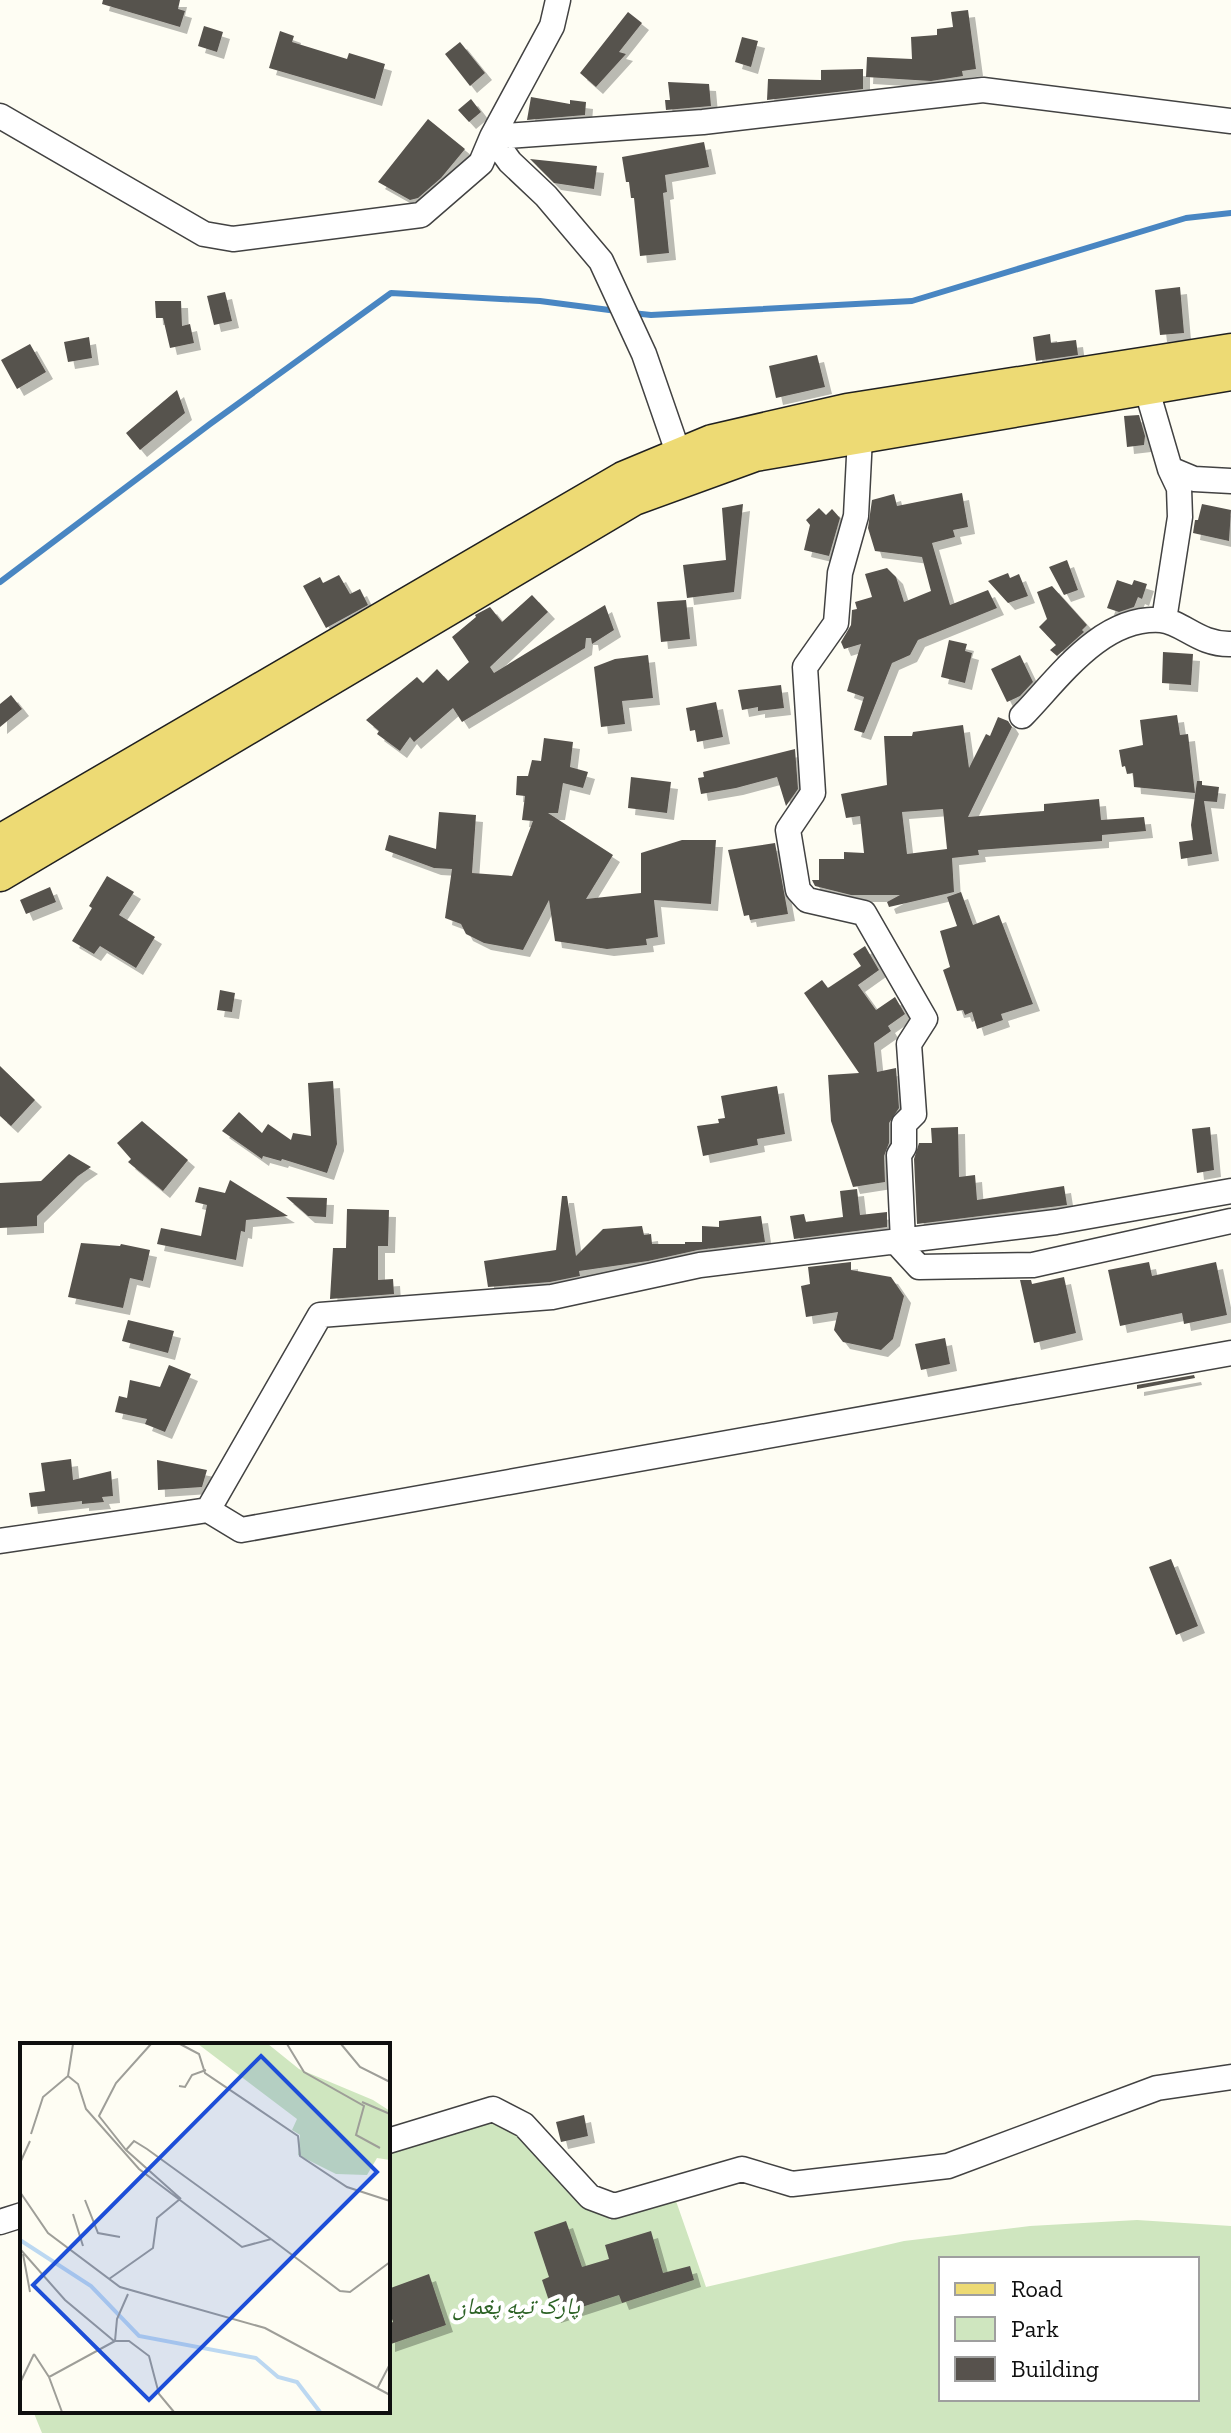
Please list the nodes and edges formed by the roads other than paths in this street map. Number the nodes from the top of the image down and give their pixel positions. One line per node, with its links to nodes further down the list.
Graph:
1 (558, 0): 4 (street)
2 (0, 116): 4 (street)
3 (1231, 121): 4 (street)
4 (492, 137): 9 (street)
5 (1231, 350): 9 (main road)
6 (1231, 374): 7 (main road)
7 (1146, 387): 8 (main road); 10 (street)
8 (860, 437): 16 (main road); 19 (street)
9 (679, 455): 15 (main road)
10 (1170, 469): 11 (street); 12 (street)
11 (1231, 481)
12 (1164, 620): 13 (street); 14 (street)
13 (1231, 644)
14 (1022, 716)
15 (0, 841)
16 (0, 875)
17 (1231, 1191): 19 (street)
18 (1231, 1221): 19 (street)
19 (899, 1242): 21 (street)
20 (1231, 1353): 21 (street)
21 (208, 1510): 22 (street)
22 (0, 1541)
23 (1231, 2077): 24 (street)
24 (390, 2140)
25 (20, 2216): 26 (street)
26 (0, 2222)

